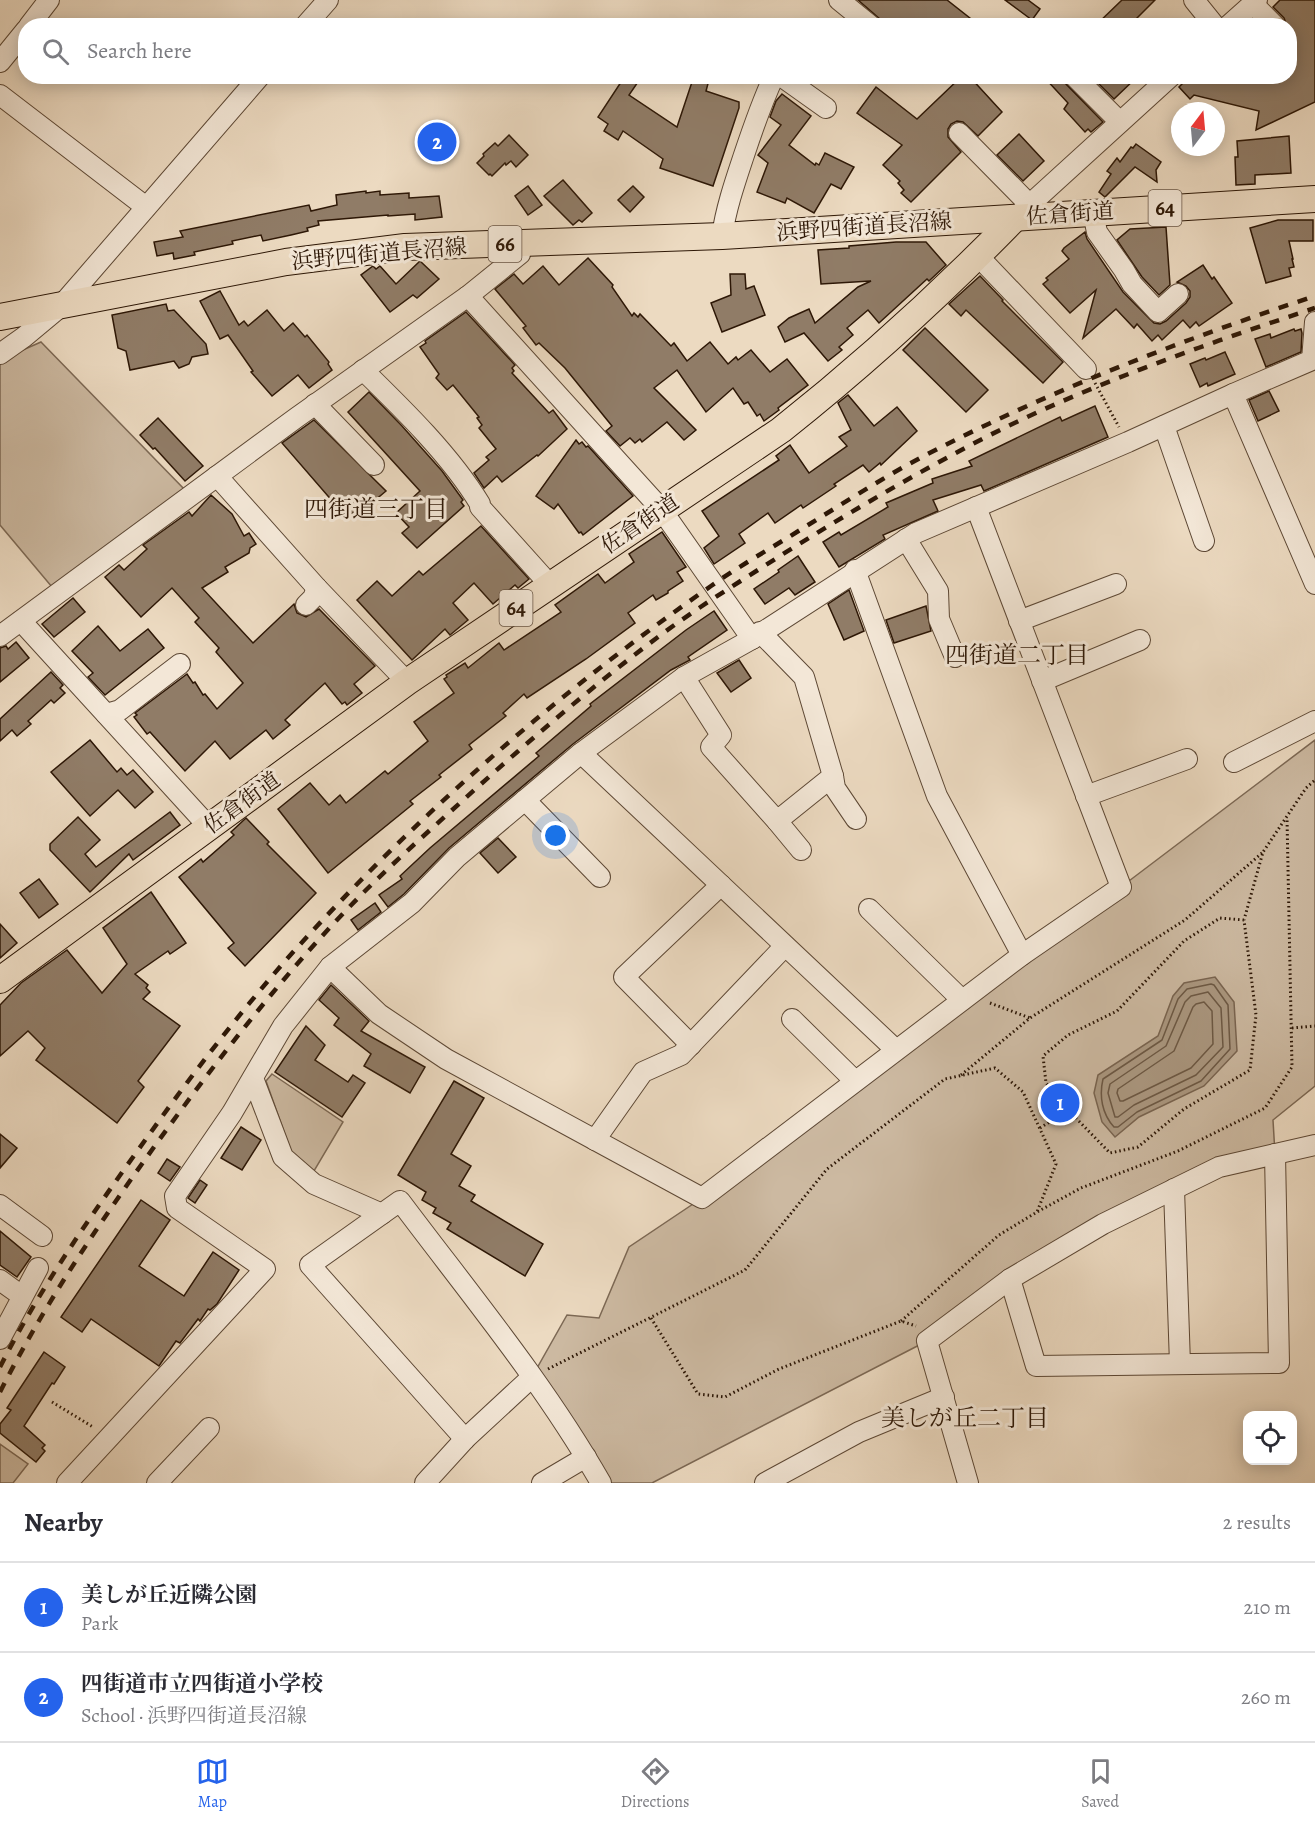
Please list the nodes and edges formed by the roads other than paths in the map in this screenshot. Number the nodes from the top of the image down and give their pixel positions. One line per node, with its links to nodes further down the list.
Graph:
1 (49, 0): 6 (street)
2 (328, 0): 7 (street)
3 (839, 0): 8 (street)
4 (1194, 0): 9 (street)
5 (1255, 2): 10 (street); 11 (street)
6 (35, 18)
7 (312, 18)
8 (861, 18)
9 (1209, 18)
10 (1237, 18)
11 (1268, 18)
12 (18, 40): 13 (street)
13 (0, 62)
14 (253, 84): 24 (street)
15 (770, 84): 27 (street)
16 (792, 84): 20 (street)
17 (1082, 84): 21 (street)
18 (1162, 84): 21 (street)
19 (0, 95): 24 (street)
20 (826, 108)
21 (1120, 122): 25 (street)
22 (959, 133): 25 (street)
23 (1315, 199): 26 (main road, 佐倉街道 / 64)
24 (146, 207): 32 (street)
25 (1023, 210): 26 (main road, 佐倉街道 / 64); 27 (main road, 浜野四街道長沼線 / 66); 29 (main road, 佐倉街道 / 64)
26 (1093, 213): 30 (street)
27 (722, 236): 28 (main road, 浜野四街道長沼線 / 66)
28 (520, 243): 31 (street); 32 (main road, 浜野四街道長沼線 / 66)
29 (978, 256): 36 (street); 44 (main road, 佐倉街道 / 64)
30 (1178, 294)
31 (468, 296): 37 (street); 44 (street)
32 (60, 306): 33 (main road, 浜野四街道長沼線 / 66); 35 (street)
33 (0, 317)
34 (1315, 322): 38 (street)
35 (0, 354)
36 (1086, 369)
37 (363, 370): 39 (street); 49 (street)
38 (1233, 394): 40 (street); 48 (street)
39 (315, 404): 41 (street); 42 (street)
40 (1164, 426): 43 (street); 46 (street)
41 (374, 465)
42 (217, 476): 51 (street); 60 (street)
43 (976, 507): 45 (street); 52 (street)
44 (661, 509): 49 (main road, 佐倉街道 / 64); 53 (street)
45 (906, 539): 47 (street); 56 (street)
46 (1204, 541)
47 (855, 570): 53 (street); 77 (street)
48 (1315, 584)
49 (550, 585): 60 (main road, 佐倉街道 / 64)
50 (1116, 585): 52 (street)
51 (21, 621): 54 (street); 61 (street)
52 (1019, 621): 59 (street)
53 (756, 635): 58 (street); 66 (street)
54 (0, 636)
55 (1140, 640): 59 (street)
56 (955, 657)
57 (180, 664): 61 (street)
58 (684, 677): 63 (street); 70 (street)
59 (1042, 681): 67 (street)
60 (407, 682): 71 (main road, 佐倉街道 / 64)
61 (106, 714): 71 (street)
62 (1315, 721): 65 (street)
63 (581, 753): 68 (street); 74 (street)
64 (1187, 759): 67 (street)
65 (1234, 762)
66 (833, 776): 69 (street); 70 (street)
67 (1086, 796): 77 (street)
68 (525, 800): 73 (street); 78 (street)
69 (856, 819)
70 (777, 821): 72 (street)
71 (210, 827): 79 (main road, 佐倉街道 / 64)
72 (801, 850)
73 (600, 877)
74 (721, 885): 76 (street); 82 (street)
75 (869, 909): 80 (street)
76 (786, 946): 82 (street); 83 (street)
77 (1022, 955): 80 (street)
78 (330, 967): 84 (street); 86 (street)
79 (0, 980)
80 (966, 998): 83 (street)
81 (792, 1019): 85 (street)
82 (691, 1045): 86 (street)
83 (896, 1050): 85 (street)
84 (253, 1078): 91 (street); 102 (street)
85 (855, 1081): 86 (street)
86 (596, 1140)
87 (1315, 1145): 88 (street)
88 (1275, 1154): 89 (street); 96 (street)
89 (1174, 1189): 94 (street); 96 (street)
90 (0, 1204): 92 (street)
91 (382, 1214): 97 (street); 100 (street)
92 (42, 1236)
93 (38, 1268): 95 (street)
94 (1010, 1279): 96 (street); 98 (street)
95 (0, 1339)
96 (1180, 1364)
97 (532, 1377): 100 (street); 101 (street)
98 (944, 1396): 107 (street); 108 (street)
99 (209, 1428): 103 (street)
100 (465, 1438): 104 (street)
101 (586, 1457): 105 (street); 106 (street)
102 (67, 1483)
103 (157, 1483)
104 (425, 1483)
105 (542, 1483)
106 (601, 1483)
107 (765, 1483)
108 (968, 1483)

